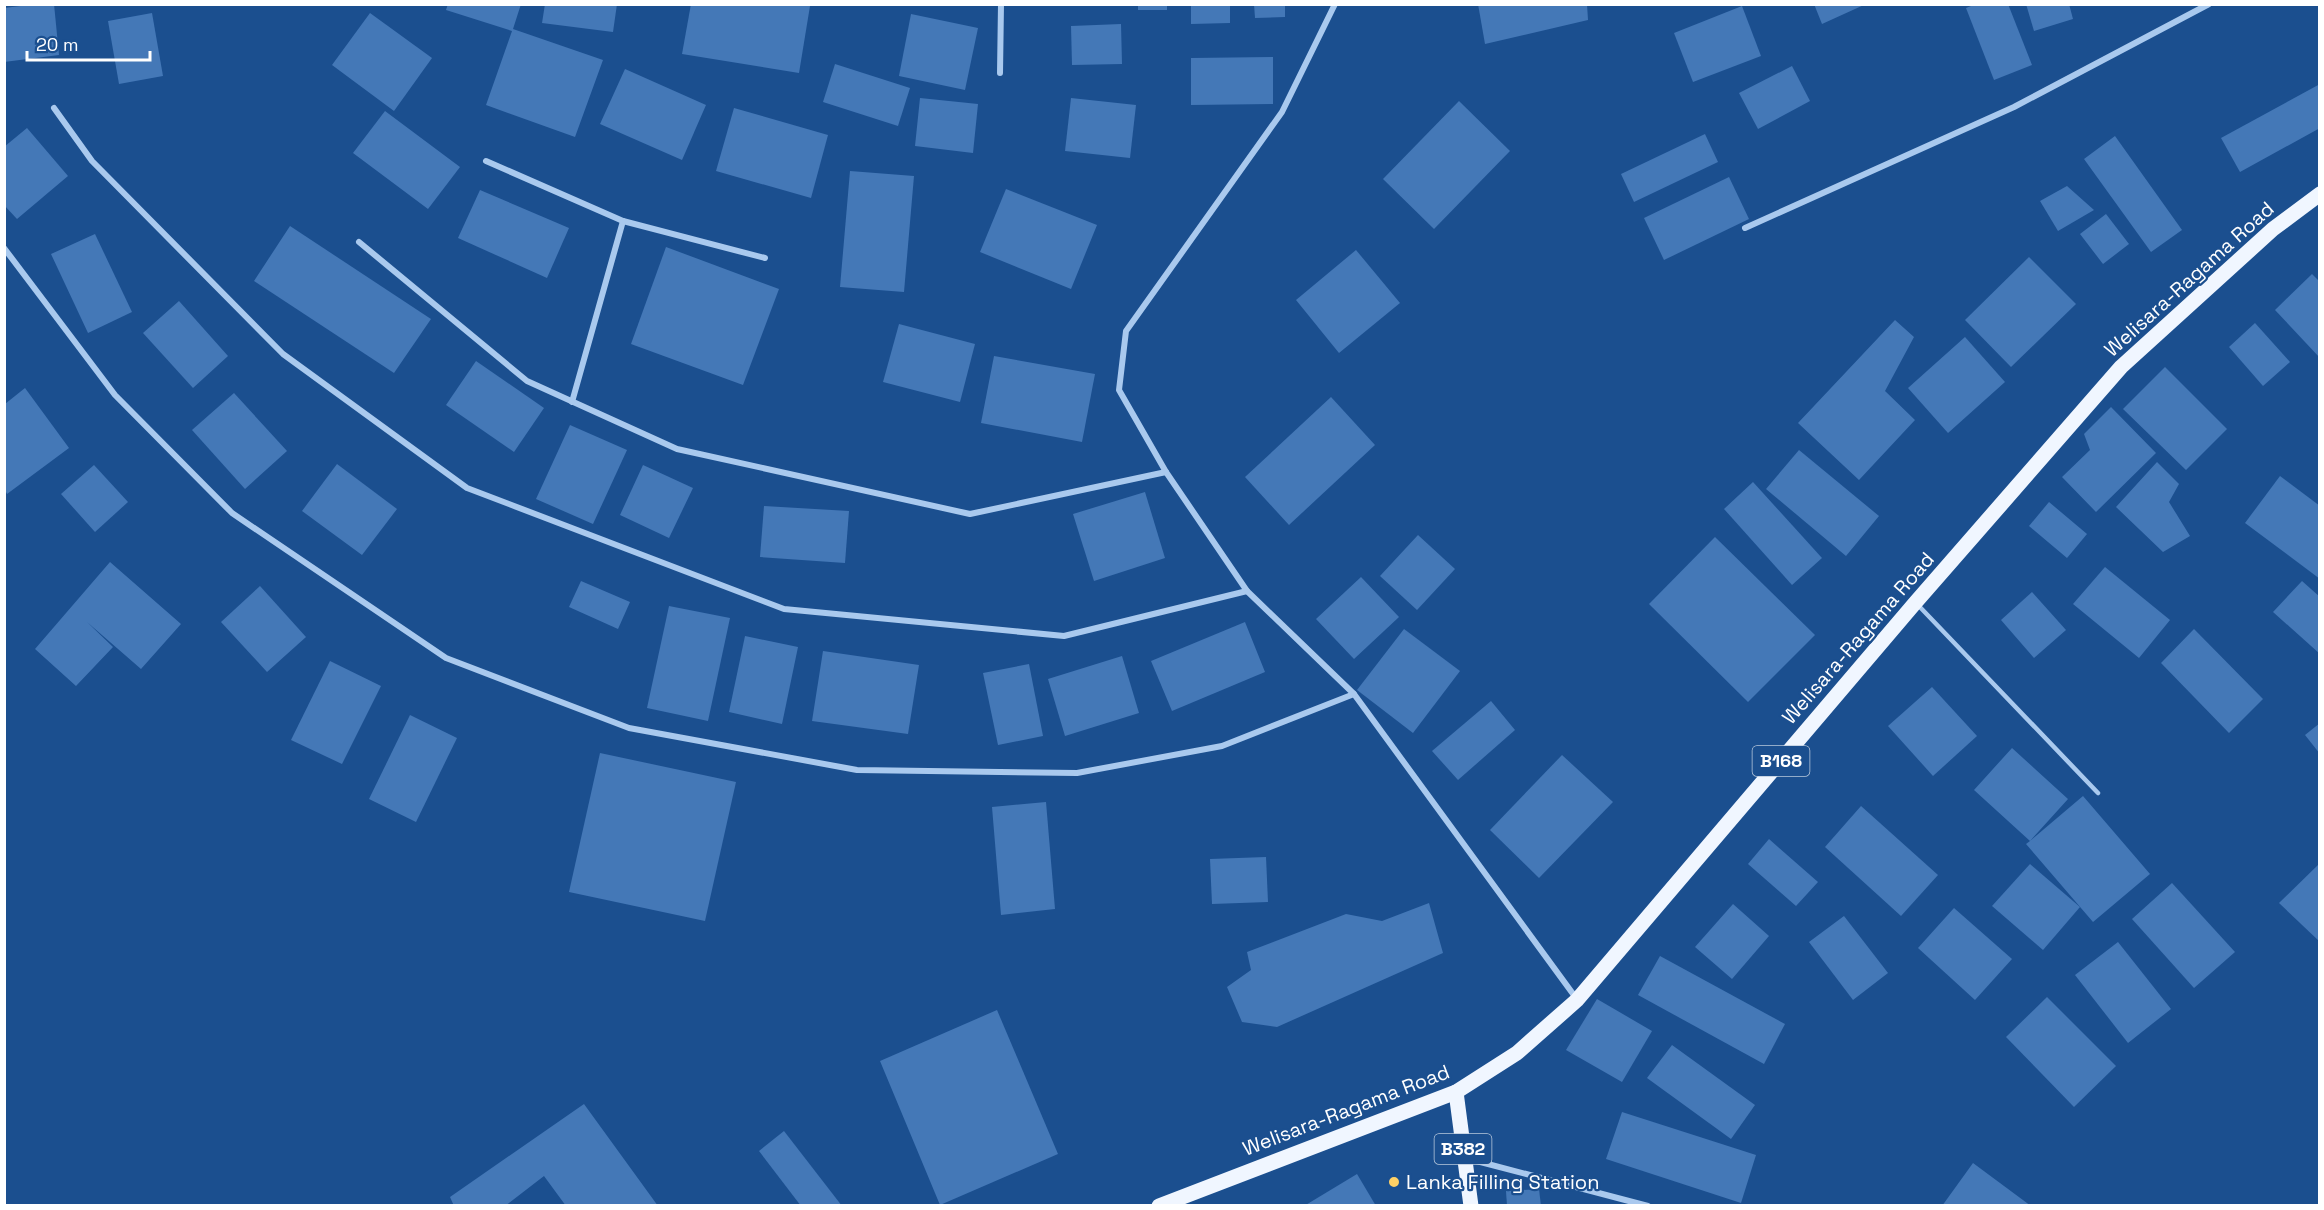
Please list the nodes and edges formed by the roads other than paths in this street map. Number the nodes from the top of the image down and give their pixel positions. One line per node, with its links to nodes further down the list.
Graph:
1 (1001, 4): 4 (street)
2 (1335, 4): 14 (street)
3 (2209, 4): 9 (street)
4 (1000, 73)
5 (54, 108): 15 (street)
6 (486, 161): 8 (street)
7 (2319, 194): 16 (main road, Welisara-Ragama Road / B168)
8 (622, 221): 12 (street); 13 (street)
9 (1745, 228)
10 (359, 242): 13 (street)
11 (4, 248): 17 (street)
12 (765, 258)
13 (572, 402): 14 (street)
14 (1166, 472): 15 (street)
15 (1247, 591): 17 (street)
16 (1915, 603): 18 (lane); 19 (main road, Welisara-Ragama Road / B168)
17 (1353, 694): 19 (street)
18 (2098, 793)
19 (1577, 1000): 20 (main road, Welisara-Ragama Road / B168)
20 (1456, 1092): 21 (main road, B382); 22 (main road, Welisara-Ragama Road / B168)
21 (1464, 1158): 23 (main road, B382); 24 (street)
22 (1159, 1206)
23 (1471, 1206)
24 (1648, 1206)

